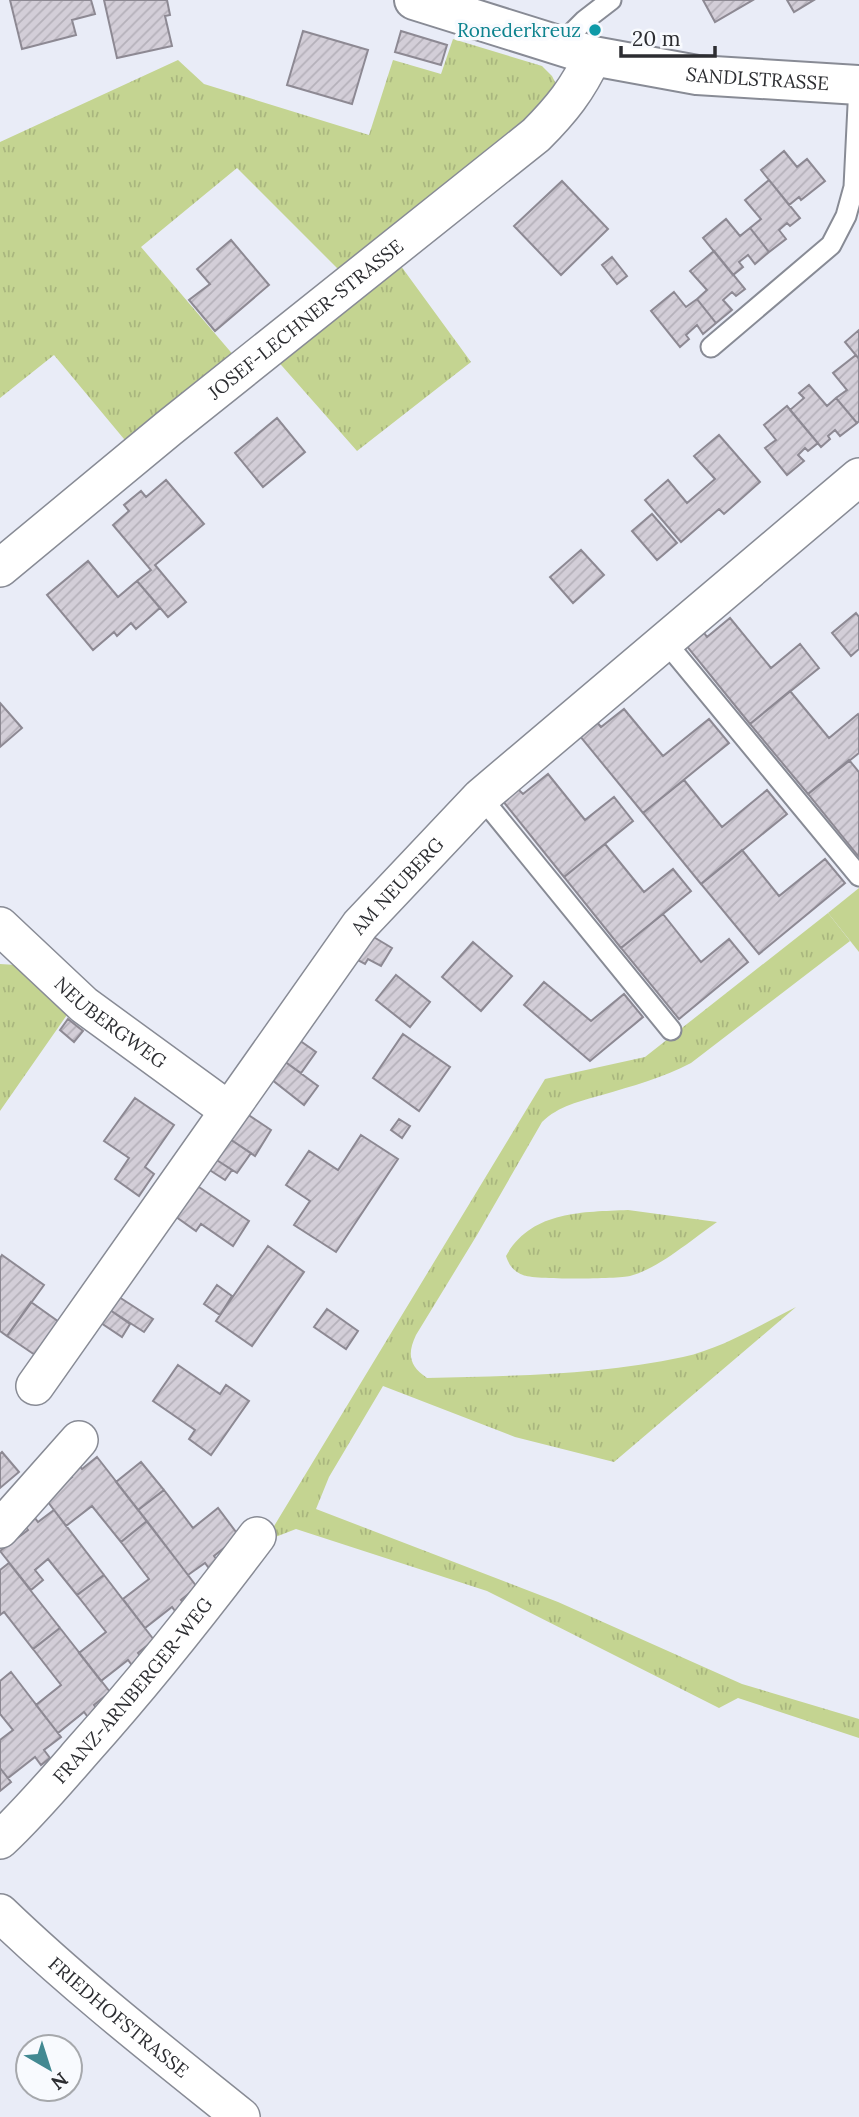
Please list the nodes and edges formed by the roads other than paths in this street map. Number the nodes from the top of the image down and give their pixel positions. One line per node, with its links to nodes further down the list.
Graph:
1 (414, 0): 3 (street, SANDLSTRASSE)
2 (611, 0): 3 (lane)
3 (577, 50): 4 (street, SANDLSTRASSE); 7 (street, JOSEF-LECHNER-STRASSE)
4 (859, 85): 5 (lane)
5 (711, 347)
6 (859, 477): 8 (street, AM NEUBERG)
7 (0, 568)
8 (664, 640): 9 (street, AM NEUBERG); 10 (lane)
9 (481, 797): 12 (lane); 13 (street, AM NEUBERG)
10 (859, 876)
11 (2, 933): 13 (street, NEUBERGWEG)
12 (671, 1030)
13 (228, 1110): 14 (street, AM NEUBERG)
14 (35, 1386)
15 (79, 1440): 16 (street)
16 (0, 1529)
17 (257, 1535): 18 (street, FRANZ-ARNBERGER-WEG)
18 (0, 1840)
19 (0, 1913): 20 (street, FRIEDHOFSTRASSE)
20 (241, 2117)

